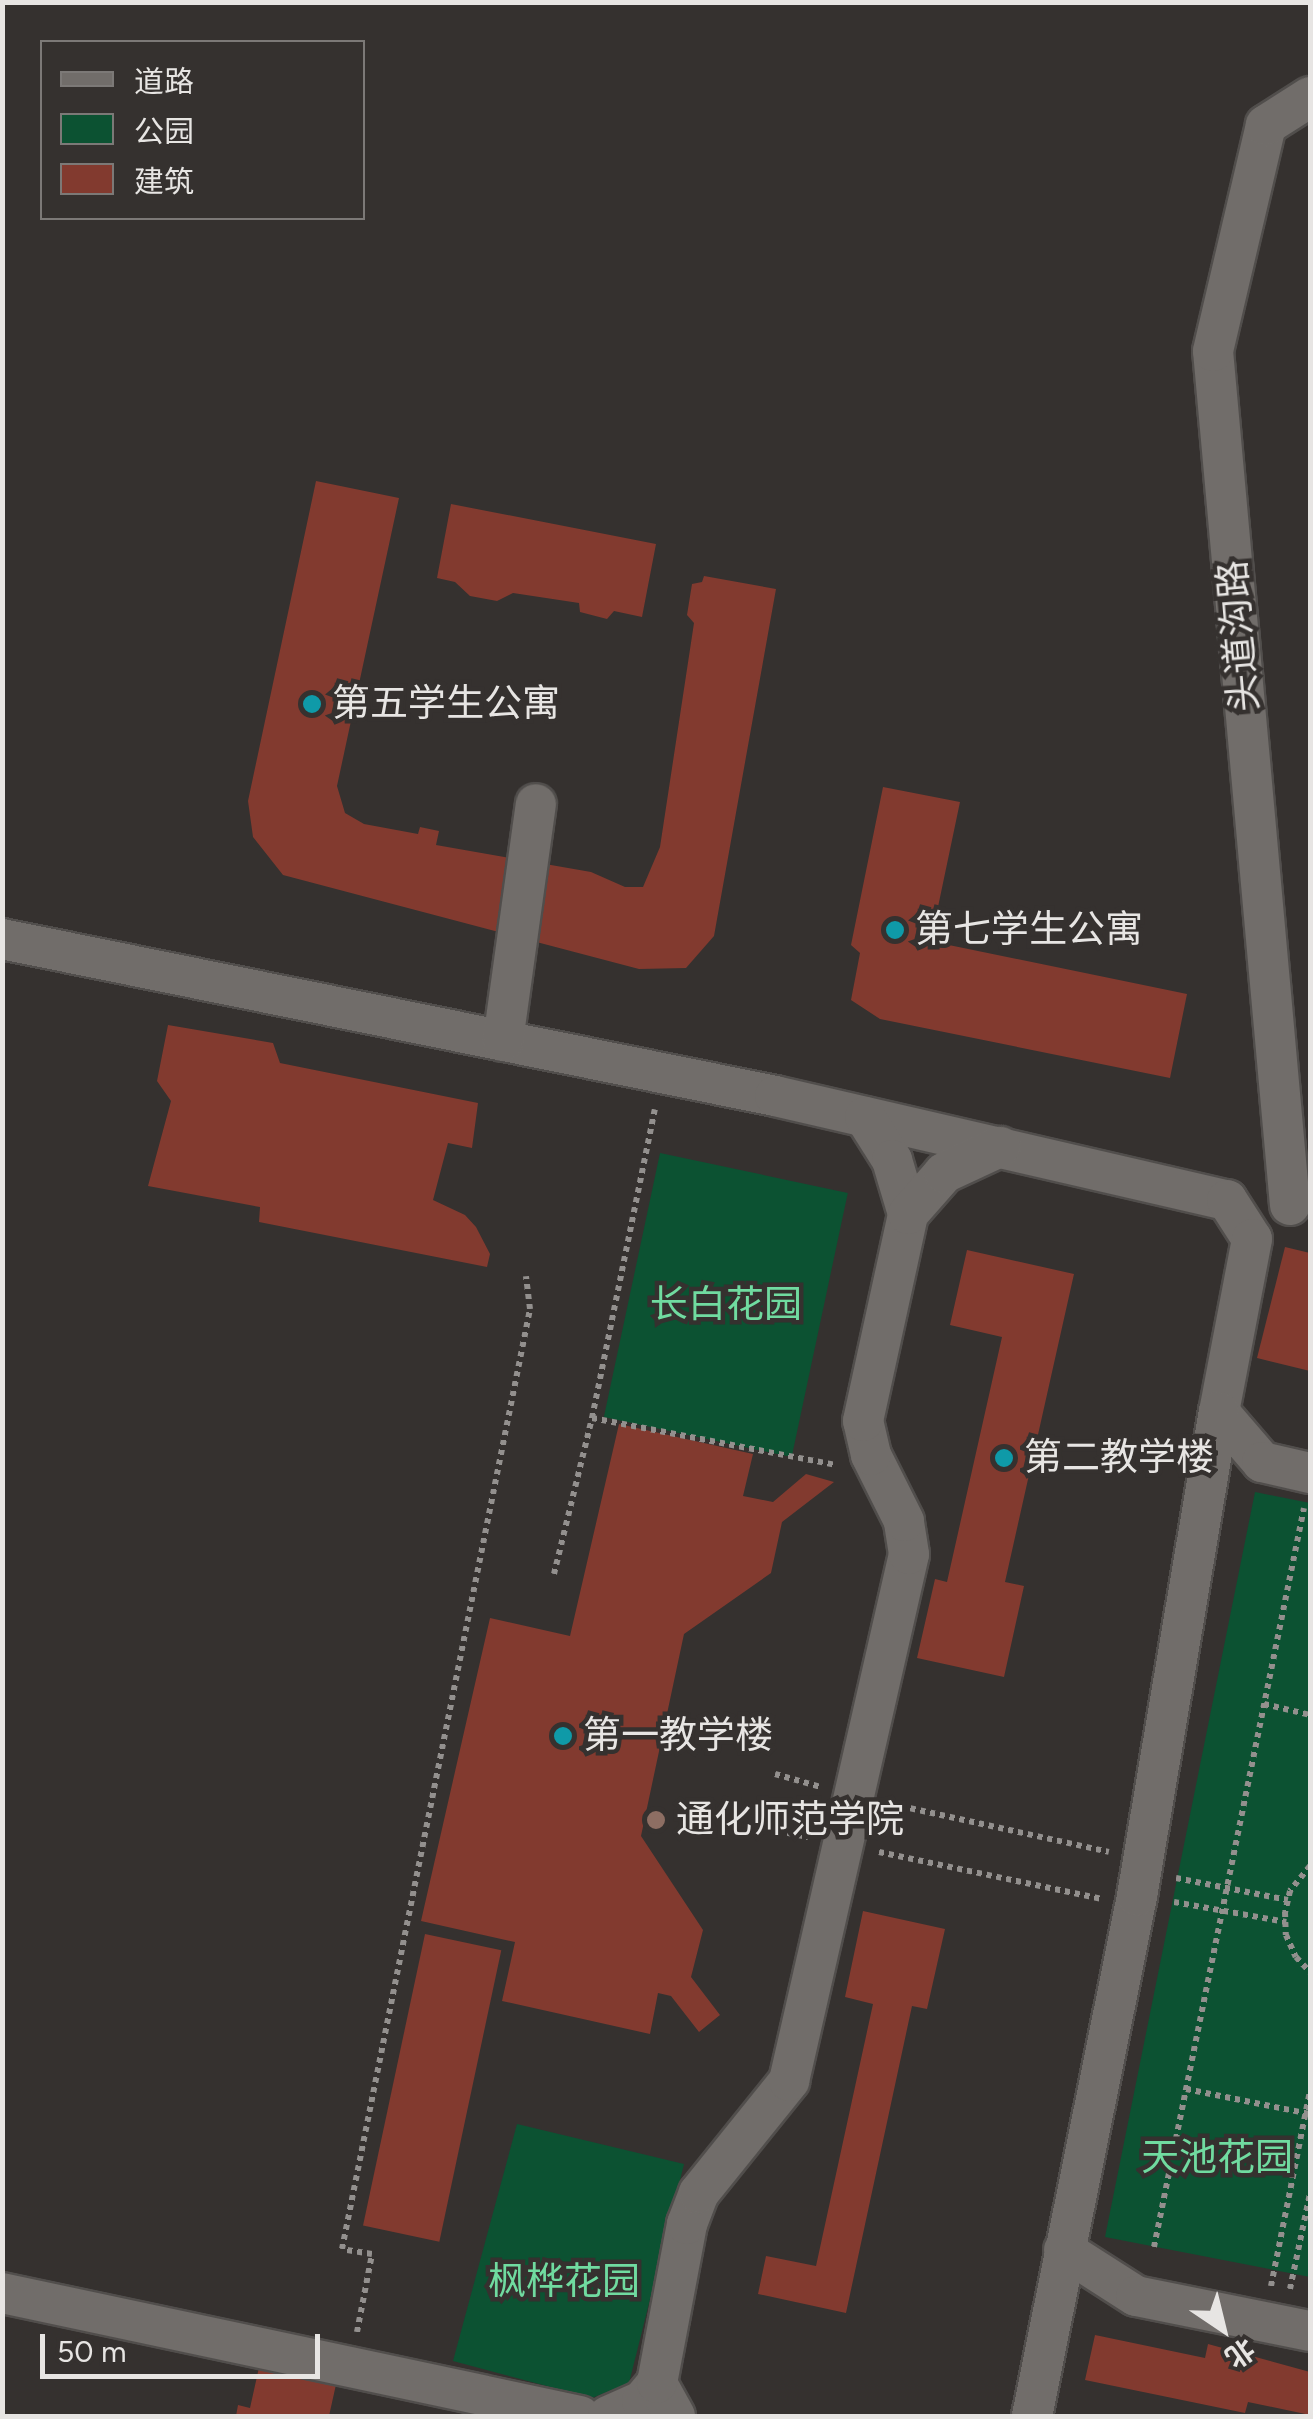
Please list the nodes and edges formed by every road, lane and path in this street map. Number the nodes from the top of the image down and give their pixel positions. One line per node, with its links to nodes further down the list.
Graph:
1 (1310, 97): 9 (street, 头道沟路)
2 (536, 804): 4 (street)
3 (2, 940): 4 (street)
4 (503, 1041): 5 (street)
5 (663, 1074): 6 (street); 13 (path)
6 (864, 1117): 7 (street); 10 (street)
7 (1000, 1148): 8 (street); 10 (street)
8 (1227, 1200): 9 (street); 12 (street)
9 (1300, 1206)
10 (908, 1214): 21 (street)
11 (526, 1276): 44 (path)
12 (1219, 1412): 15 (street); 17 (street)
13 (592, 1418): 14 (path); 18 (path)
14 (808, 1460)
15 (1262, 1462): 16 (street); 17 (street)
16 (1308, 1487): 19 (path)
17 (1206, 1491): 39 (street)
18 (554, 1574)
19 (1264, 1704): 20 (path); 27 (path)
20 (1310, 1714)
21 (854, 1796): 23 (street); 24 (path)
22 (758, 1827): 23 (path)
23 (842, 1844): 28 (path); 45 (street)
24 (1112, 1853)
25 (1310, 1866): 29 (path)
26 (1178, 1878): 27 (path)
27 (1227, 1888): 29 (path); 31 (path)
28 (1099, 1900)
29 (1288, 1900): 32 (path)
30 (1173, 1902): 31 (path)
31 (1223, 1909): 32 (path); 34 (path)
32 (1286, 1922): 33 (path)
33 (1310, 1972)
34 (1186, 2089): 36 (path); 38 (path)
35 (1310, 2091): 36 (path)
36 (1308, 2113): 40 (path)
37 (1310, 2192): 41 (path)
38 (1154, 2247)
39 (1064, 2250): 43 (street); 48 (street)
40 (1274, 2270)
41 (1293, 2274)
42 (2, 2292): 46 (street)
43 (1310, 2331)
44 (355, 2341)
45 (666, 2400): 47 (street)
46 (580, 2416)
47 (608, 2416)
48 (1032, 2416)

